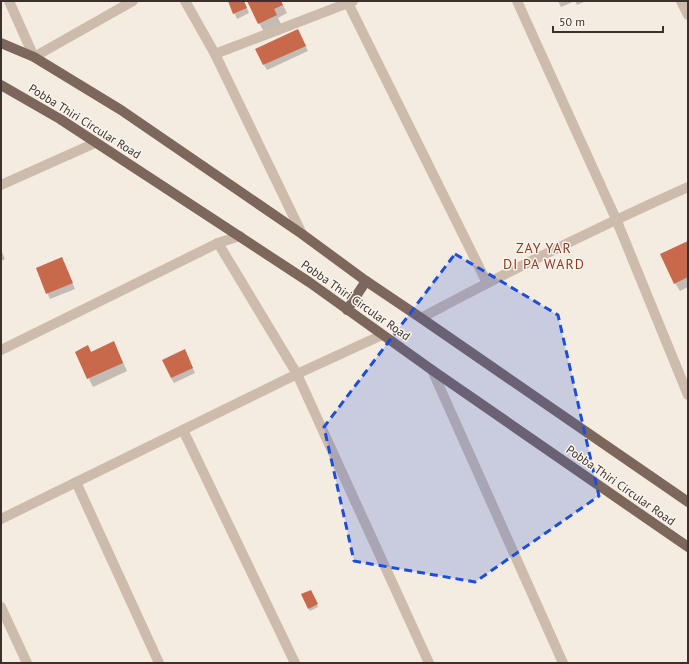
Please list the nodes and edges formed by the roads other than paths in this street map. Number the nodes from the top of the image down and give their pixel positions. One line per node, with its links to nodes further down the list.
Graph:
1 (9, 1): 10 (street)
2 (133, 1): 10 (street)
3 (185, 1): 9 (street)
4 (517, 1): 15 (street)
5 (681, 1): 7 (street)
6 (349, 2): 9 (street); 20 (street)
7 (688, 15)
8 (1, 43): 10 (main road, Pobba Thiri Circular Road)
9 (215, 54): 16 (street)
10 (34, 57): 16 (main road, Pobba Thiri Circular Road)
11 (1, 85): 12 (main road, Pobba Thiri Circular Road)
12 (95, 142): 13 (street); 17 (main road, Pobba Thiri Circular Road)
13 (1, 184)
14 (688, 187): 15 (street)
15 (616, 219): 20 (street); 27 (street)
16 (302, 234): 19 (main road, Pobba Thiri Circular Road)
17 (240, 236): 18 (street); 21 (main road, Pobba Thiri Circular Road)
18 (218, 243): 24 (street); 26 (street)
19 (366, 281): 21 (main road); 22 (main road, Pobba Thiri Circular Road)
20 (487, 283): 22 (street)
21 (347, 310): 23 (main road, Pobba Thiri Circular Road)
22 (421, 318): 30 (main road, Pobba Thiri Circular Road)
23 (382, 335): 25 (main road, Pobba Thiri Circular Road); 26 (street)
24 (1, 350)
25 (432, 370): 32 (main road, Pobba Thiri Circular Road); 38 (street)
26 (297, 374): 28 (street); 37 (street)
27 (688, 395)
28 (183, 430): 29 (street); 36 (street)
29 (76, 482): 31 (street); 35 (street)
30 (688, 502)
31 (1, 519)
32 (688, 547)
33 (1, 607): 34 (street)
34 (24, 662)
35 (159, 663)
36 (296, 663)
37 (429, 663)
38 (563, 663)

